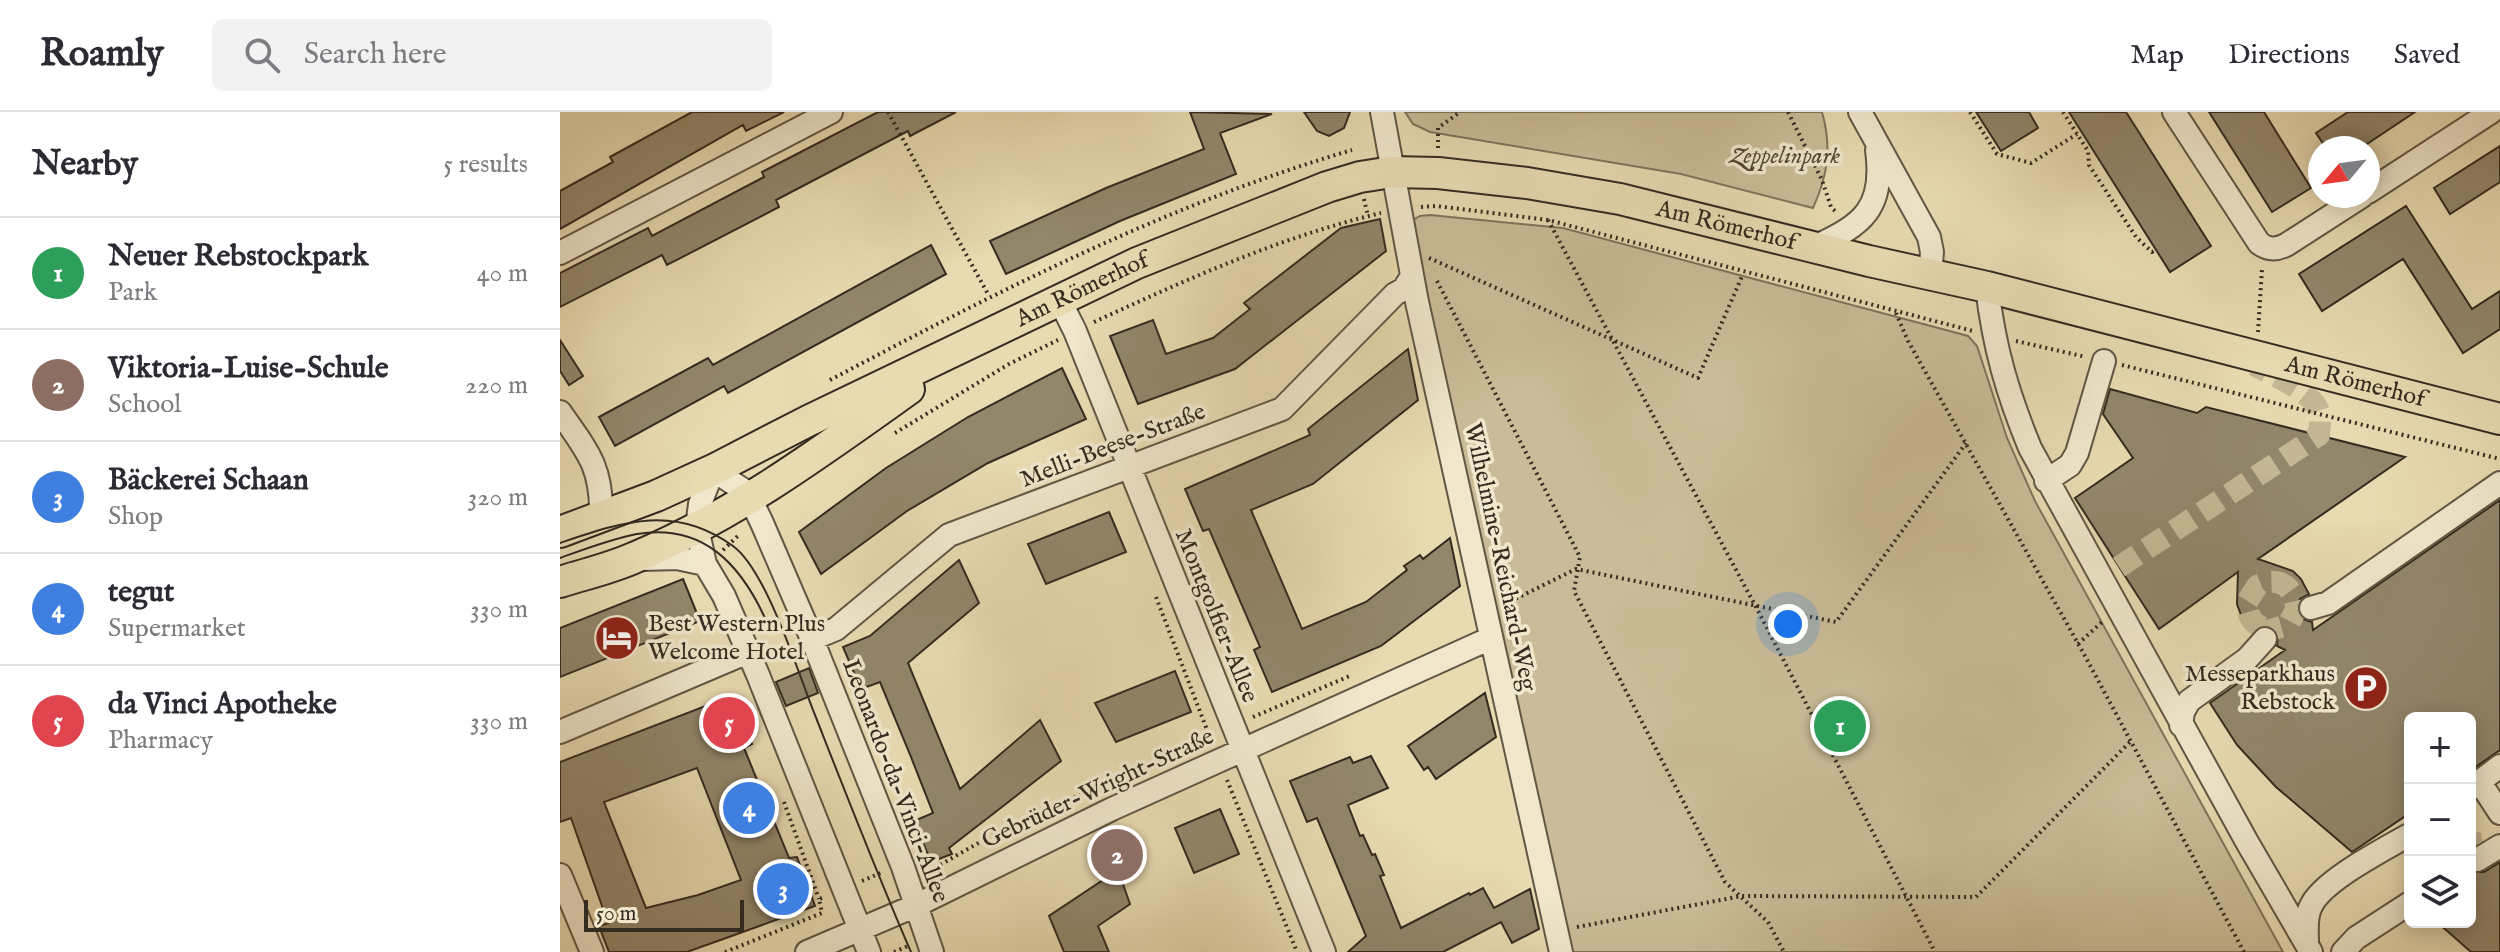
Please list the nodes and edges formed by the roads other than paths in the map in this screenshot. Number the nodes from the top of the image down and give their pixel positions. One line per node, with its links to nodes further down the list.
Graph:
1 (831, 112): 11 (street)
2 (1382, 112): 7 (street, Wilhelmine-Reichard-Weg)
3 (1860, 112): 6 (street)
4 (2174, 112): 9 (street)
5 (2491, 112): 8 (street)
6 (1876, 141): 10 (street); 12 (street)
7 (1392, 172): 10 (main road, Am Römerhof); 13 (street, Wilhelmine-Reichard-Weg); 15 (main road, Am Römerhof)
8 (2380, 184)
9 (2343, 208)
10 (1814, 247): 12 (main road, Am Römerhof)
11 (560, 253)
12 (1930, 275): 14 (main road, Am Römerhof)
13 (1412, 276): 20 (street, Melli-Beese-Straße); 32 (street, Wilhelmine-Reichard-Weg)
14 (1987, 287): 19 (main road, Am Römerhof); 22 (street)
15 (1059, 299): 16 (main road, Am Römerhof); 20 (street, Montgolfier-Allee)
16 (969, 345): 21 (main road, Am Römerhof); 24 (main road, Am Römerhof)
17 (2104, 361): 22 (street)
18 (560, 412): 25 (street)
19 (2500, 419)
20 (1129, 468): 33 (street, Melli-Beese-Straße); 38 (street, Montgolfier-Allee)
21 (713, 470): 24 (street, Leonardo-da-Vinci-Allee); 25 (main road, Am Römerhof); 26 (street)
22 (2046, 481): 36 (street)
23 (2500, 483): 31 (street)
24 (750, 498): 26 (main road, Am Römerhof); 33 (street, Leonardo-da-Vinci-Allee)
25 (601, 515): 27 (main road, Am Römerhof)
26 (697, 528): 28 (main road, Am Römerhof); 29 (street)
27 (560, 532)
28 (633, 559): 29 (street); 30 (main road, Am Römerhof)
29 (705, 564): 35 (street)
30 (560, 582)
31 (2311, 608)
32 (1491, 638): 38 (street, Gebrüder-Wright-Straße); 50 (street, Wilhelmine-Reichard-Weg)
33 (812, 639): 47 (street, Leonardo-da-Vinci-Allee)
34 (2265, 639): 36 (street)
35 (748, 652): 37 (street); 49 (street)
36 (2181, 725): 51 (street)
37 (560, 732)
38 (1241, 750): 47 (street, Gebrüder-Wright-Straße); 56 (street, Montgolfier-Allee)
39 (2500, 766): 40 (street)
40 (2476, 784)
41 (2476, 786): 42 (street)
42 (2500, 813)
43 (2404, 838): 51 (street)
44 (2500, 846): 45 (street)
45 (2477, 860)
46 (560, 875): 52 (street)
47 (917, 905): 49 (street, Gebrüder-Wright-Straße); 55 (street, Leonardo-da-Vinci-Allee)
48 (2404, 907): 57 (street)
49 (859, 930): 53 (street, Gebrüder-Wright-Straße); 54 (street)
50 (1559, 941)
51 (2309, 948)
52 (592, 952)
53 (807, 952)
54 (869, 952)
55 (932, 952)
56 (1324, 952)
57 (2343, 952)

